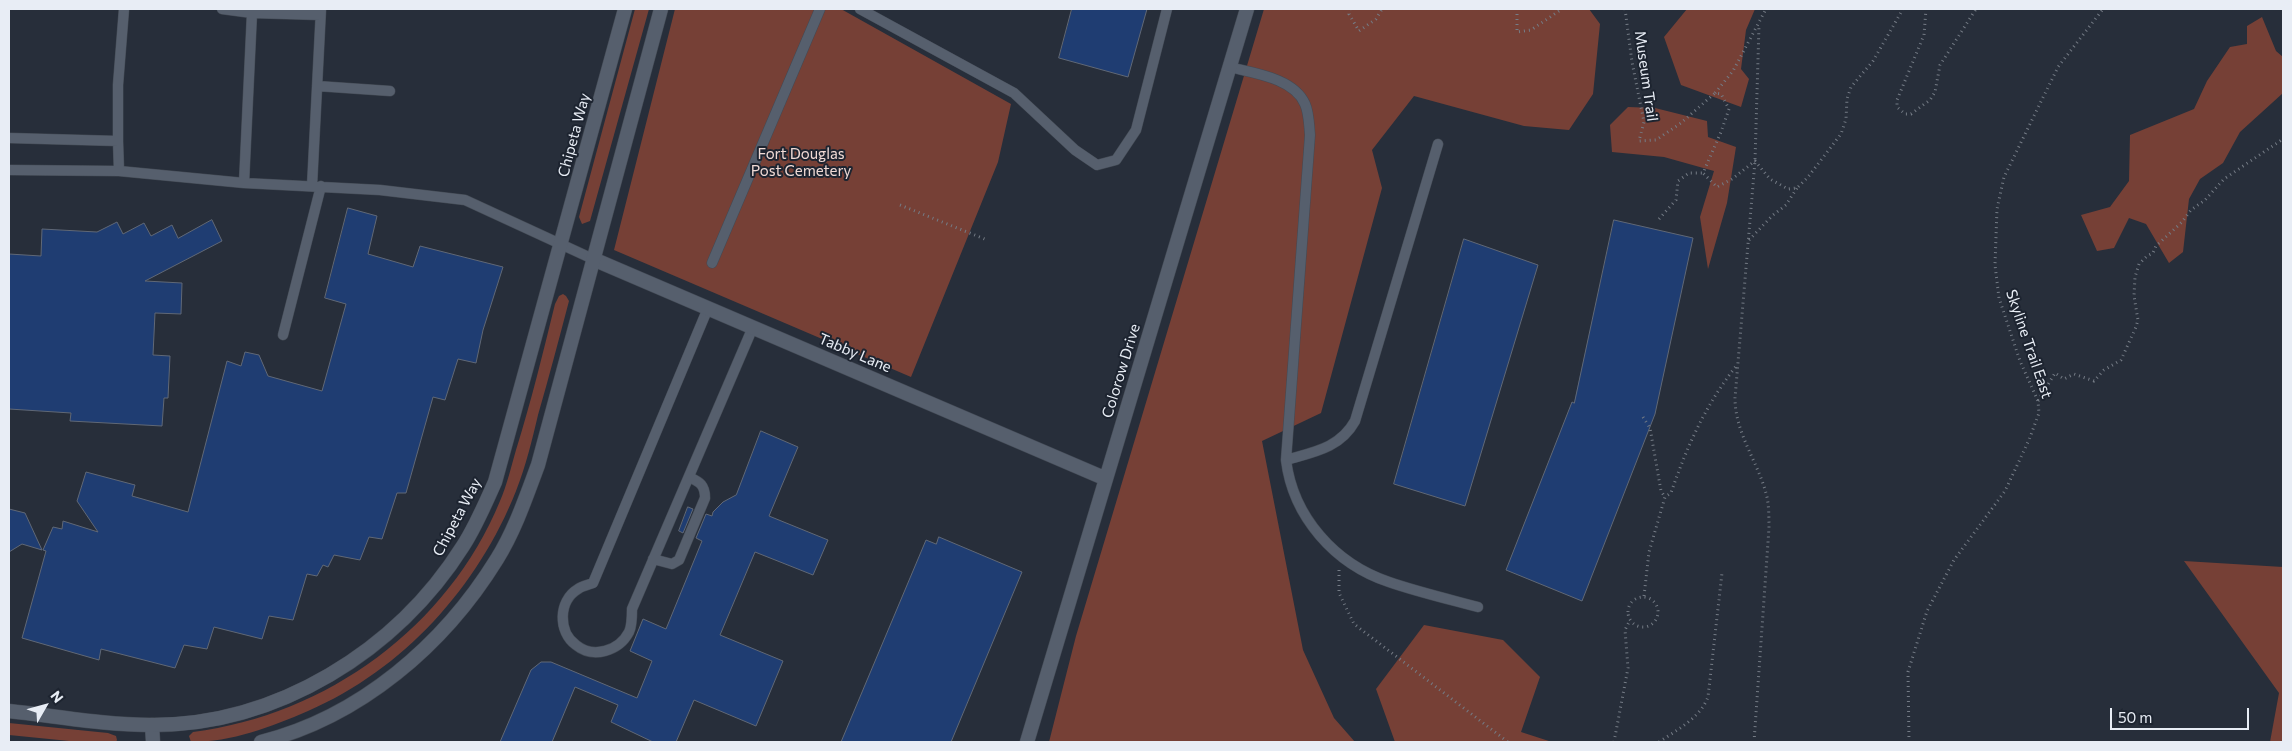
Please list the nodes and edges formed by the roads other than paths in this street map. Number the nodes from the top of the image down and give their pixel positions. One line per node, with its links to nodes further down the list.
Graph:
1 (124, 9): 15 (lane)
2 (222, 9): 10 (lane)
3 (625, 9): 21 (street, Chipeta Way)
4 (661, 9): 22 (street)
5 (820, 9): 23 (lane)
6 (861, 9): 7 (lane)
7 (1167, 9)
8 (1247, 9): 11 (street, Colorow Drive)
9 (321, 12): 10 (lane); 12 (lane)
10 (252, 13): 19 (lane)
11 (1229, 67): 27 (lane); 29 (street, Colorow Drive)
12 (317, 86): 13 (lane); 20 (lane)
13 (390, 91)
14 (9, 138): 15 (lane)
15 (118, 141): 18 (lane)
16 (1438, 144): 27 (lane)
17 (9, 170): 18 (lane)
18 (119, 171): 19 (lane)
19 (244, 184): 20 (lane)
20 (317, 186): 21 (lane); 26 (lane)
21 (560, 243): 22 (lane); 33 (street, Chipeta Way)
22 (593, 259): 24 (street, Tabby Lane); 35 (street)
23 (712, 263)
24 (708, 308): 25 (street, Tabby Lane); 30 (lane)
25 (753, 327): 28 (lane); 29 (street, Tabby Lane)
26 (283, 335)
27 (1286, 460): 31 (lane)
28 (689, 477): 30 (lane); 30 (lane)
29 (1104, 478): 36 (street, Colorow Drive)
30 (653, 559)
31 (1478, 607)
32 (9, 711): 33 (street, Chipeta Way)
33 (152, 725): 34 (street)
34 (153, 742)
35 (261, 742)
36 (1027, 742)

